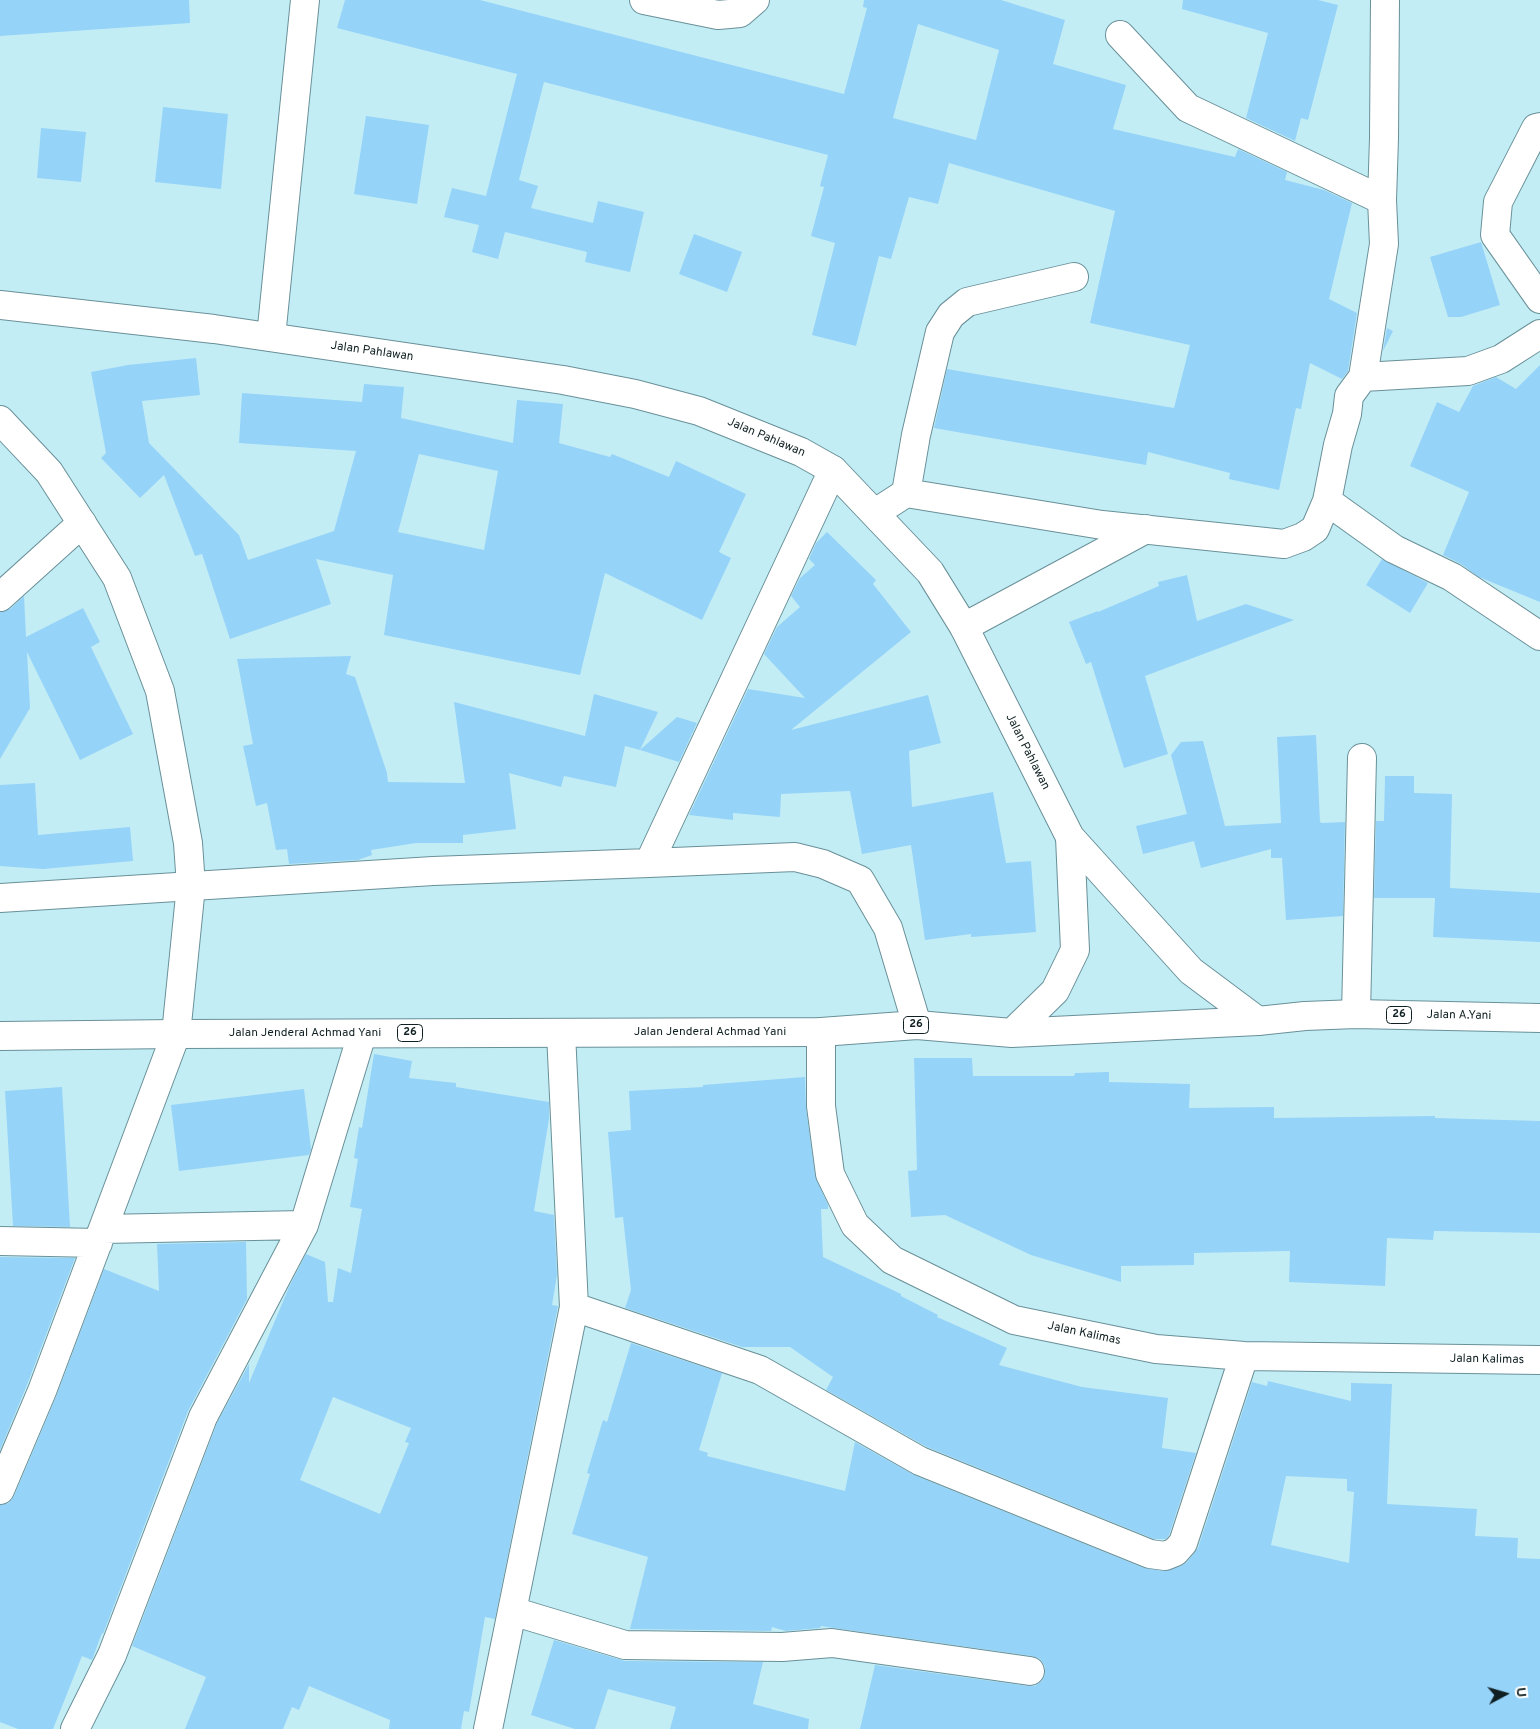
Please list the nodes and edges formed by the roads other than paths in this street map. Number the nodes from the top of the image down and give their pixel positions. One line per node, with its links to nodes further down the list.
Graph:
1 (305, 0): 12 (main road)
2 (644, 0): 3 (main road)
3 (755, 0)
4 (1385, 0): 7 (main road)
5 (1120, 35): 7 (main road)
6 (1540, 128): 9 (main road)
7 (1382, 200): 13 (main road)
8 (1074, 277): 16 (main road)
9 (1540, 299)
10 (6, 310): 12 (main road, Jalan Pahlawan)
11 (1540, 334): 13 (main road)
12 (271, 337): 15 (main road, Jalan Pahlawan)
13 (1362, 377): 17 (main road)
14 (0, 420): 19 (main road)
15 (833, 470): 18 (main road, Jalan Pahlawan); 26 (main road)
16 (906, 493): 18 (main road); 20 (main road)
17 (1327, 501): 20 (main road); 23 (main road)
18 (875, 513): 22 (main road, Jalan Pahlawan)
19 (82, 523): 21 (main road); 27 (main road)
20 (1146, 529): 22 (main road)
21 (0, 597)
22 (964, 627): 25 (main road, Jalan Pahlawan)
23 (1540, 636)
24 (1362, 758): 29 (main road)
25 (1070, 837): 31 (main road, Jalan Pahlawan); 34 (main road)
26 (649, 863): 27 (main road); 32 (main road)
27 (191, 886): 28 (main road); 36 (main road)
28 (0, 898)
29 (1356, 1014): 30 (main road, Jalan A.Yani / 26); 31 (main road, Jalan A.Yani / 26)
30 (1540, 1018)
31 (1258, 1021): 34 (main road, 26)
32 (917, 1025): 33 (main road, 26); 34 (main road, 26)
33 (821, 1032): 35 (main road, Jalan Jenderal Achmad Yani / 26); 43 (main road, Jalan Kalimas)
34 (1012, 1032)
35 (560, 1033): 37 (main road, Jalan Jenderal Achmad Yani / 26); 42 (main road)
36 (176, 1034): 37 (main road, Jalan Jenderal Achmad Yani / 26); 38 (main road, Jalan Jenderal Achmad Yani / 26); 40 (main road)
37 (362, 1034): 39 (main road)
38 (0, 1036)
39 (304, 1225): 40 (main road); 48 (main road)
40 (101, 1236): 41 (main road); 45 (main road)
41 (0, 1241)
42 (574, 1307): 43 (main road); 46 (main road)
43 (1244, 1356): 44 (main road, Jalan Kalimas)
44 (1540, 1360)
45 (0, 1490)
46 (512, 1611): 47 (main road); 49 (main road)
47 (1030, 1671)
48 (75, 1729)
49 (488, 1729)

